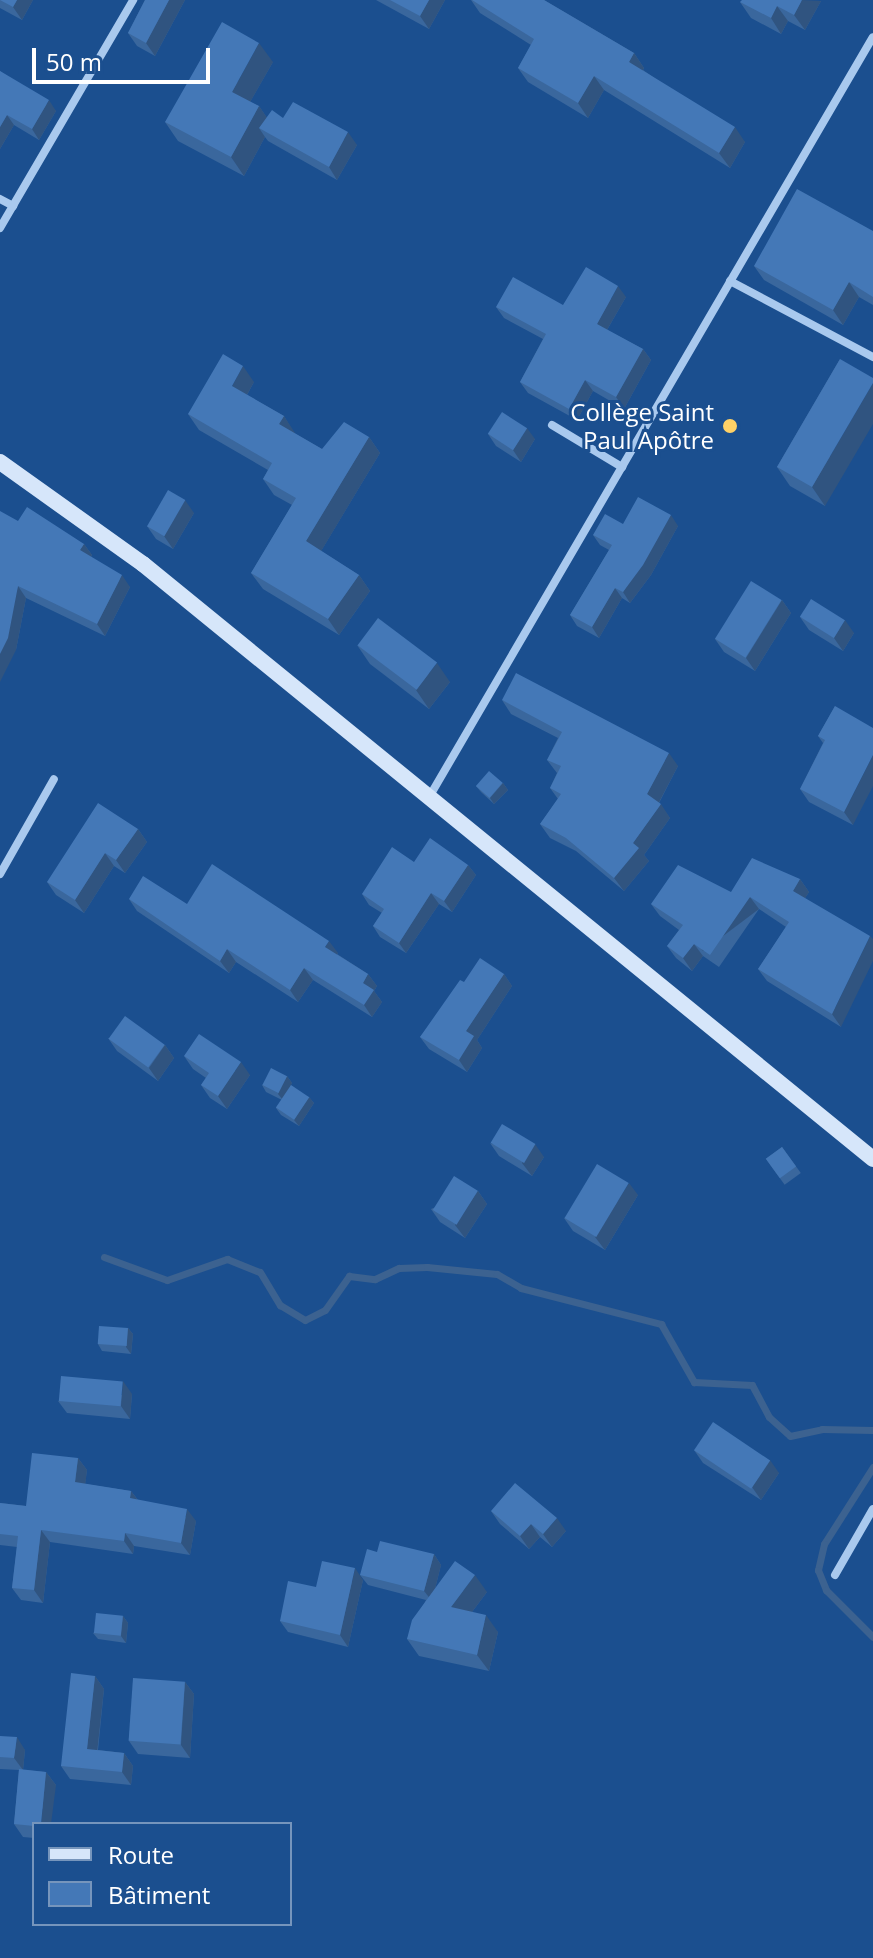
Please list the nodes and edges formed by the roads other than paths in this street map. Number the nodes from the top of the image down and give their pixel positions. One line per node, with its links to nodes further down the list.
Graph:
1 (133, 0): 4 (street)
2 (873, 37): 6 (street)
3 (0, 199): 4 (street)
4 (13, 206): 5 (street)
5 (0, 228)
6 (730, 281): 7 (street); 10 (street)
7 (873, 357)
8 (552, 425): 10 (street)
9 (0, 462): 12 (street)
10 (622, 467): 12 (street)
11 (54, 779): 13 (street)
12 (428, 799): 14 (street)
13 (0, 874)
14 (873, 1159)
15 (873, 1509): 16 (street)
16 (835, 1575)

